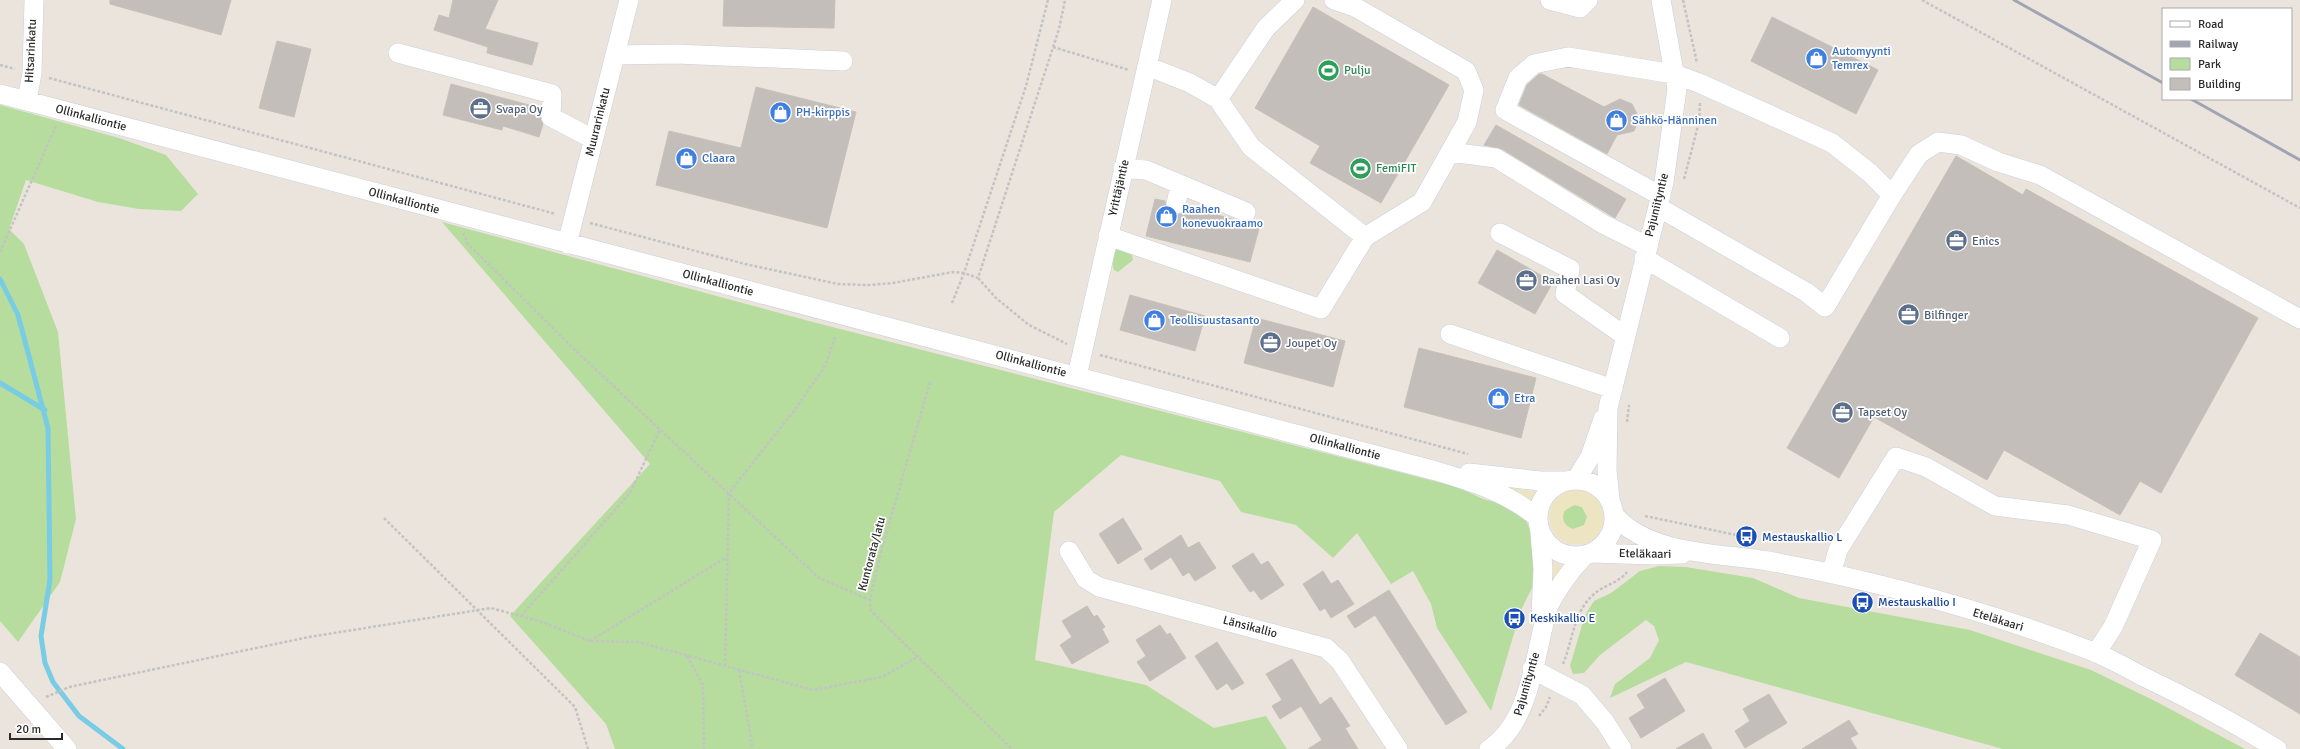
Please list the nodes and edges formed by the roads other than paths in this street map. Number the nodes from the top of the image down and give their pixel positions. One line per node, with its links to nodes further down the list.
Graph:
1 (34, 0): 16 (street, Hitsarinkatu)
2 (629, 0): 10 (street, Muurarinkatu)
3 (1162, 0): 12 (street, Yrittäjäntie)
4 (1295, 0): 15 (street)
5 (1334, 0): 18 (street)
6 (1550, 0): 7 (street)
7 (1588, 0)
8 (1661, 0): 13 (street, Pajuniityntie)
9 (398, 53): 17 (street)
10 (615, 55): 11 (street); 17 (street, Muurarinkatu)
11 (843, 61)
12 (1146, 70): 15 (street); 19 (street, Yrittäjäntie)
13 (1674, 74): 21 (street); 22 (street, Pajuniityntie); 22 (street)
14 (0, 94): 16 (street, Ollinkalliontie)
15 (1218, 99): 27 (street)
16 (27, 101): 28 (street, Ollinkalliontie)
17 (593, 139): 28 (street, Muurarinkatu)
18 (1450, 152): 27 (street); 29 (street)
19 (1124, 168): 20 (street); 26 (street, Yrittäjäntie)
20 (1180, 185): 23 (street); 24 (street)
21 (1892, 195): 22 (street); 30 (street)
22 (1659, 202): 29 (street, Pajuniityntie)
23 (1176, 204)
24 (1246, 212)
25 (1500, 233): 32 (street)
26 (1108, 236): 27 (street); 34 (street, Yrittäjäntie)
27 (1365, 237)
28 (567, 244): 34 (street, Ollinkalliontie)
29 (1646, 252): 32 (street, Pajuniityntie); 33 (street)
30 (2300, 319)
31 (1450, 334): 35 (street)
32 (1625, 336): 35 (street, Pajuniityntie)
33 (1780, 338)
34 (1077, 376): 37 (street, Ollinkalliontie)
35 (1613, 389): 36 (street, Pajuniityntie)
36 (1608, 408): 38 (street, Pajuniityntie); 39 (street, Pajuniityntie)
37 (1436, 471): 38 (street, Ollinkalliontie); 40 (street, Ollinkalliontie)
38 (1571, 480): 39 (street); 40 (street)
39 (1612, 508): 42 (street, Eteläkaari); 43 (street)
40 (1539, 525): 43 (street); 45 (street, Pajuniityntie)
41 (1069, 551): 50 (street, Länsikallio)
42 (1697, 552): 43 (street, Eteläkaari); 44 (street, Eteläkaari)
43 (1588, 554): 45 (street, Pajuniityntie)
44 (1831, 574): 46 (street, Eteläkaari); 46 (street)
45 (1541, 631): 47 (street, Pajuniityntie)
46 (2096, 653): 53 (street, Eteläkaari)
47 (1532, 669): 51 (street, Pajuniityntie); 52 (street)
48 (0, 672): 49 (street)
49 (67, 749)
50 (1398, 749)
51 (1489, 749)
52 (1622, 749)
53 (2277, 749)

